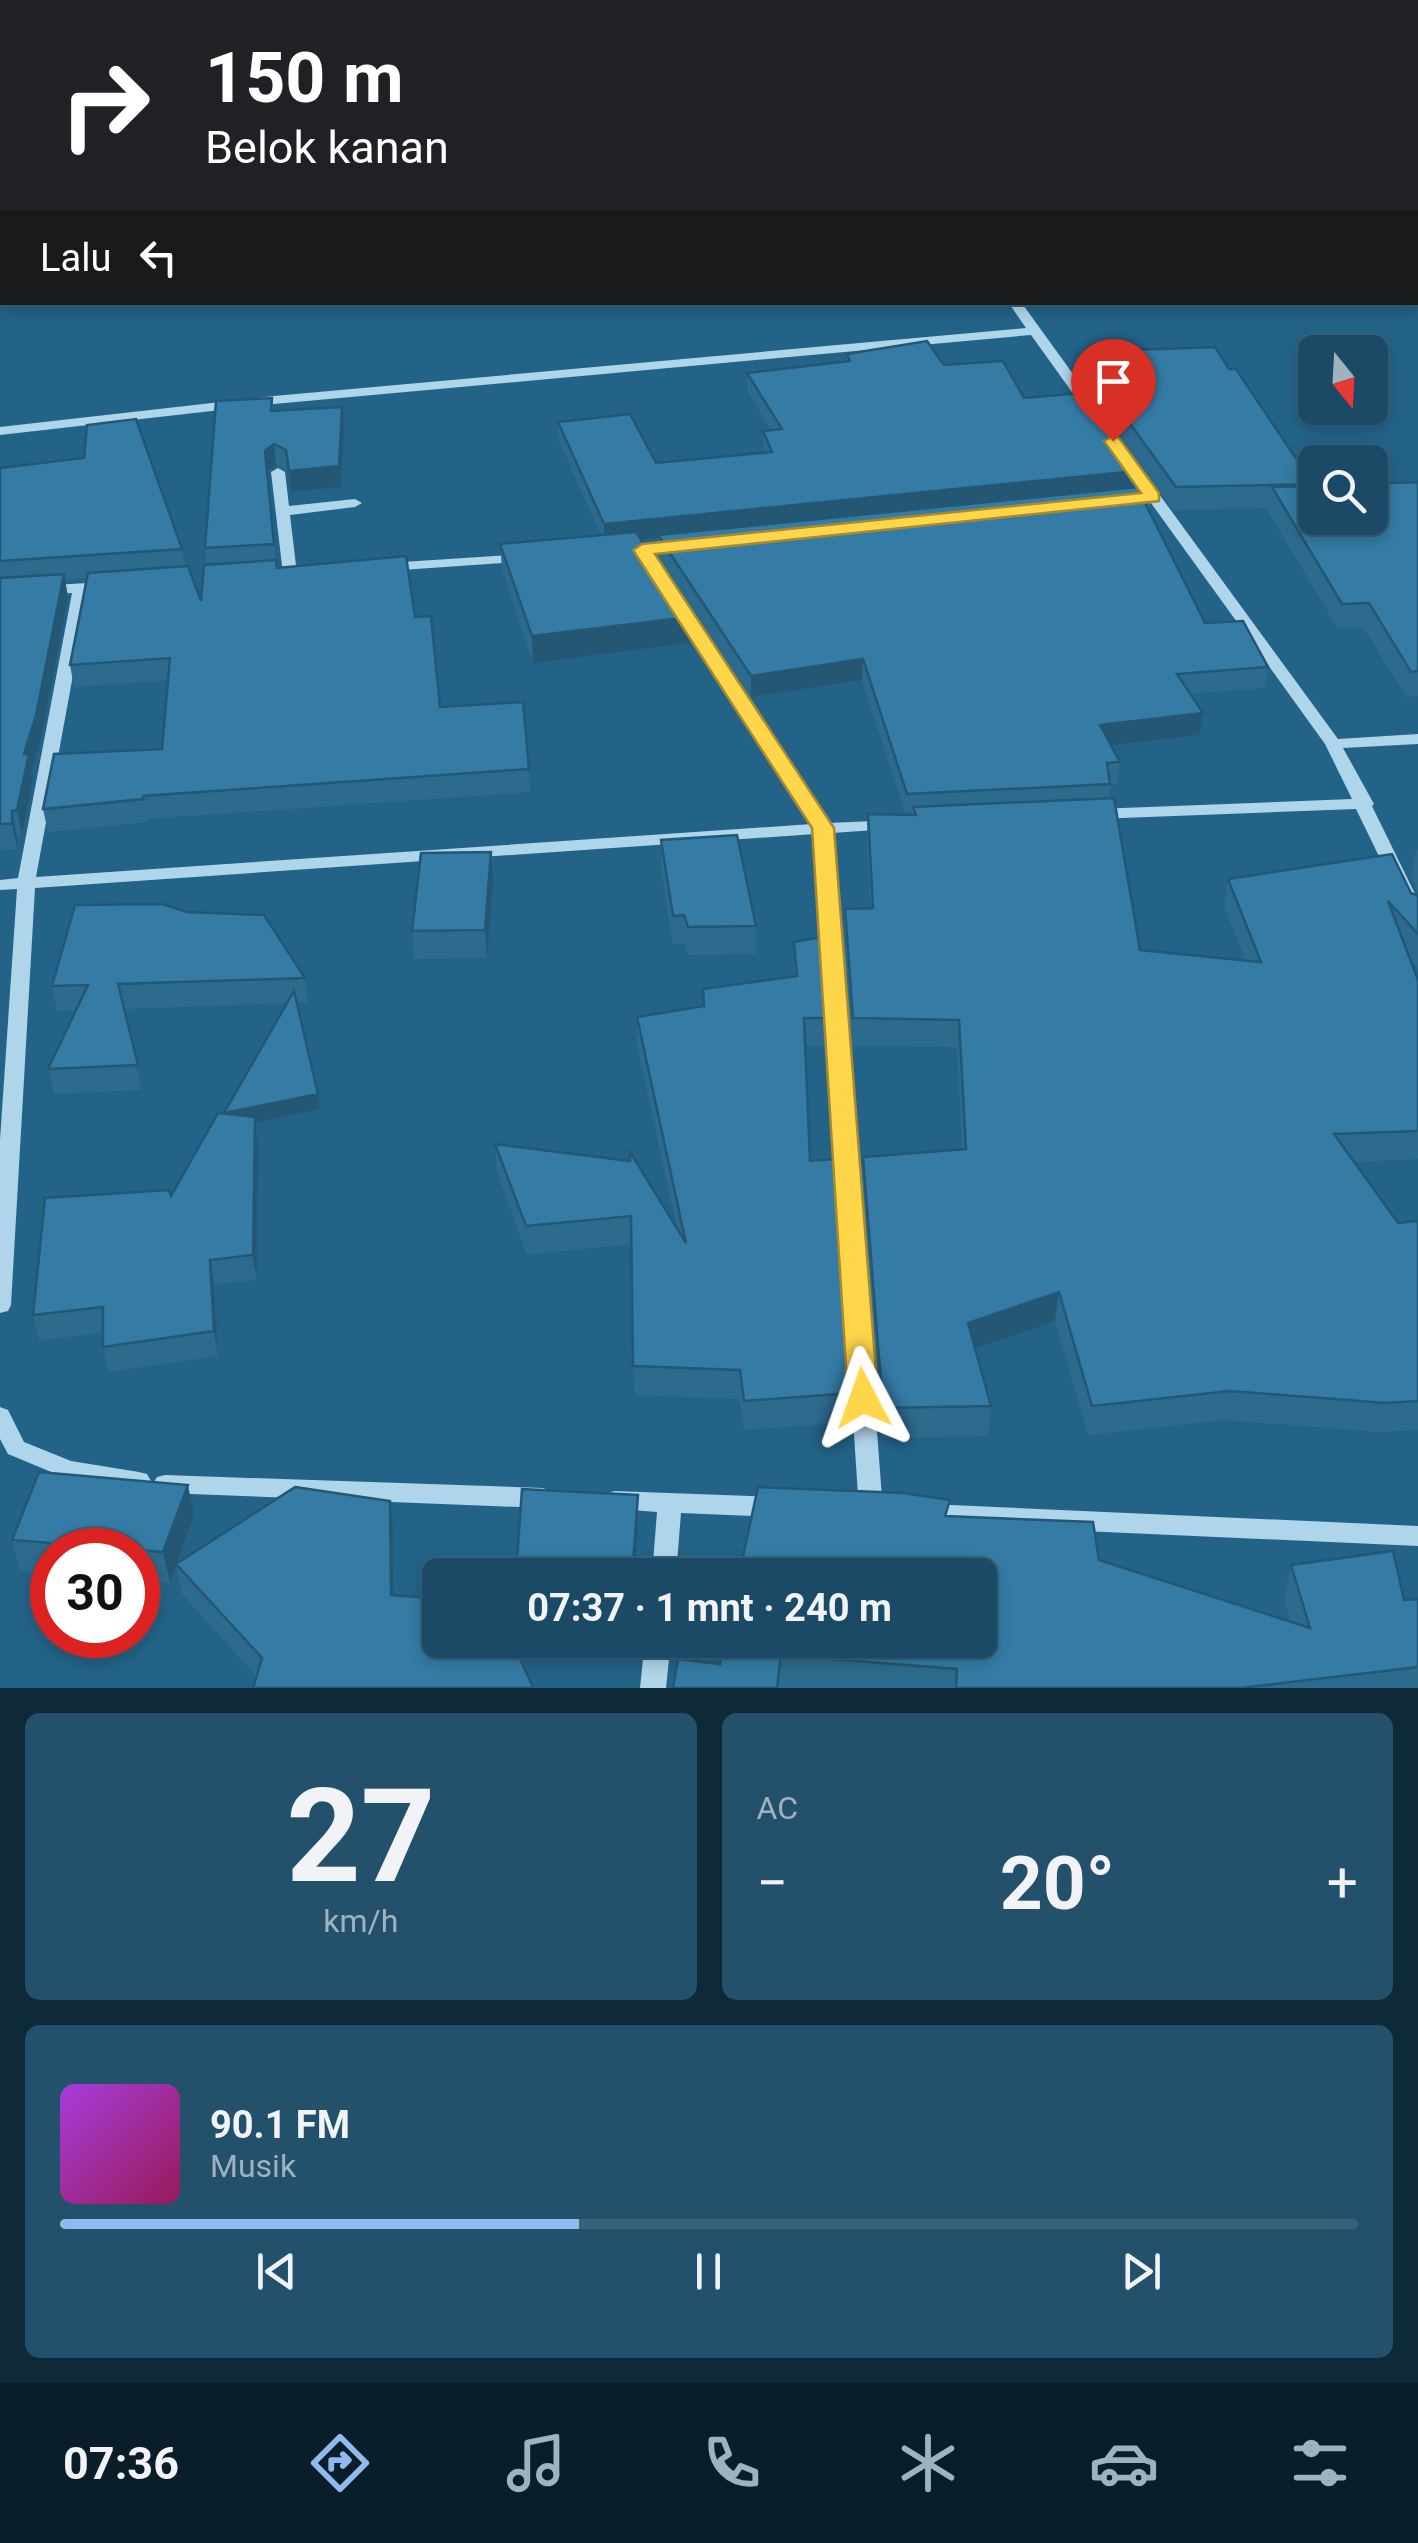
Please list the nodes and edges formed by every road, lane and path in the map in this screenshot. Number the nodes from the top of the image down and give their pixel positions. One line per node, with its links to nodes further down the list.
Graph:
1 (1016, 305): 2 (street)
2 (1033, 331): 3 (street); 4 (street)
3 (1103, 426)
4 (0, 431)
5 (1113, 441): 7 (street)
6 (278, 472): 10 (street)
7 (1153, 497): 8 (street); 21 (street)
8 (1133, 499)
9 (355, 503): 10 (street)
10 (286, 512): 14 (street)
11 (544, 556): 12 (street)
12 (368, 569)
13 (310, 573): 14 (street)
14 (290, 574): 15 (street)
15 (271, 576)
16 (664, 582): 25 (street)
17 (119, 586): 18 (street)
18 (81, 588): 19 (street); 26 (street)
19 (0, 593)
20 (1418, 740): 21 (street)
21 (1333, 744): 22 (street)
22 (1366, 804): 23 (street); 28 (street)
23 (1085, 814)
24 (917, 823): 25 (street)
25 (823, 828): 26 (street); 34 (street)
26 (26, 884): 27 (street); 29 (street)
27 (0, 885)
28 (1418, 918)
29 (2, 1225): 30 (street)
30 (0, 1305)
31 (0, 1416): 32 (street)
32 (670, 1503): 33 (street); 35 (street)
33 (798, 1508)
34 (1418, 1536)
35 (665, 1558)
36 (656, 1658): 37 (street)
37 (653, 1688)

